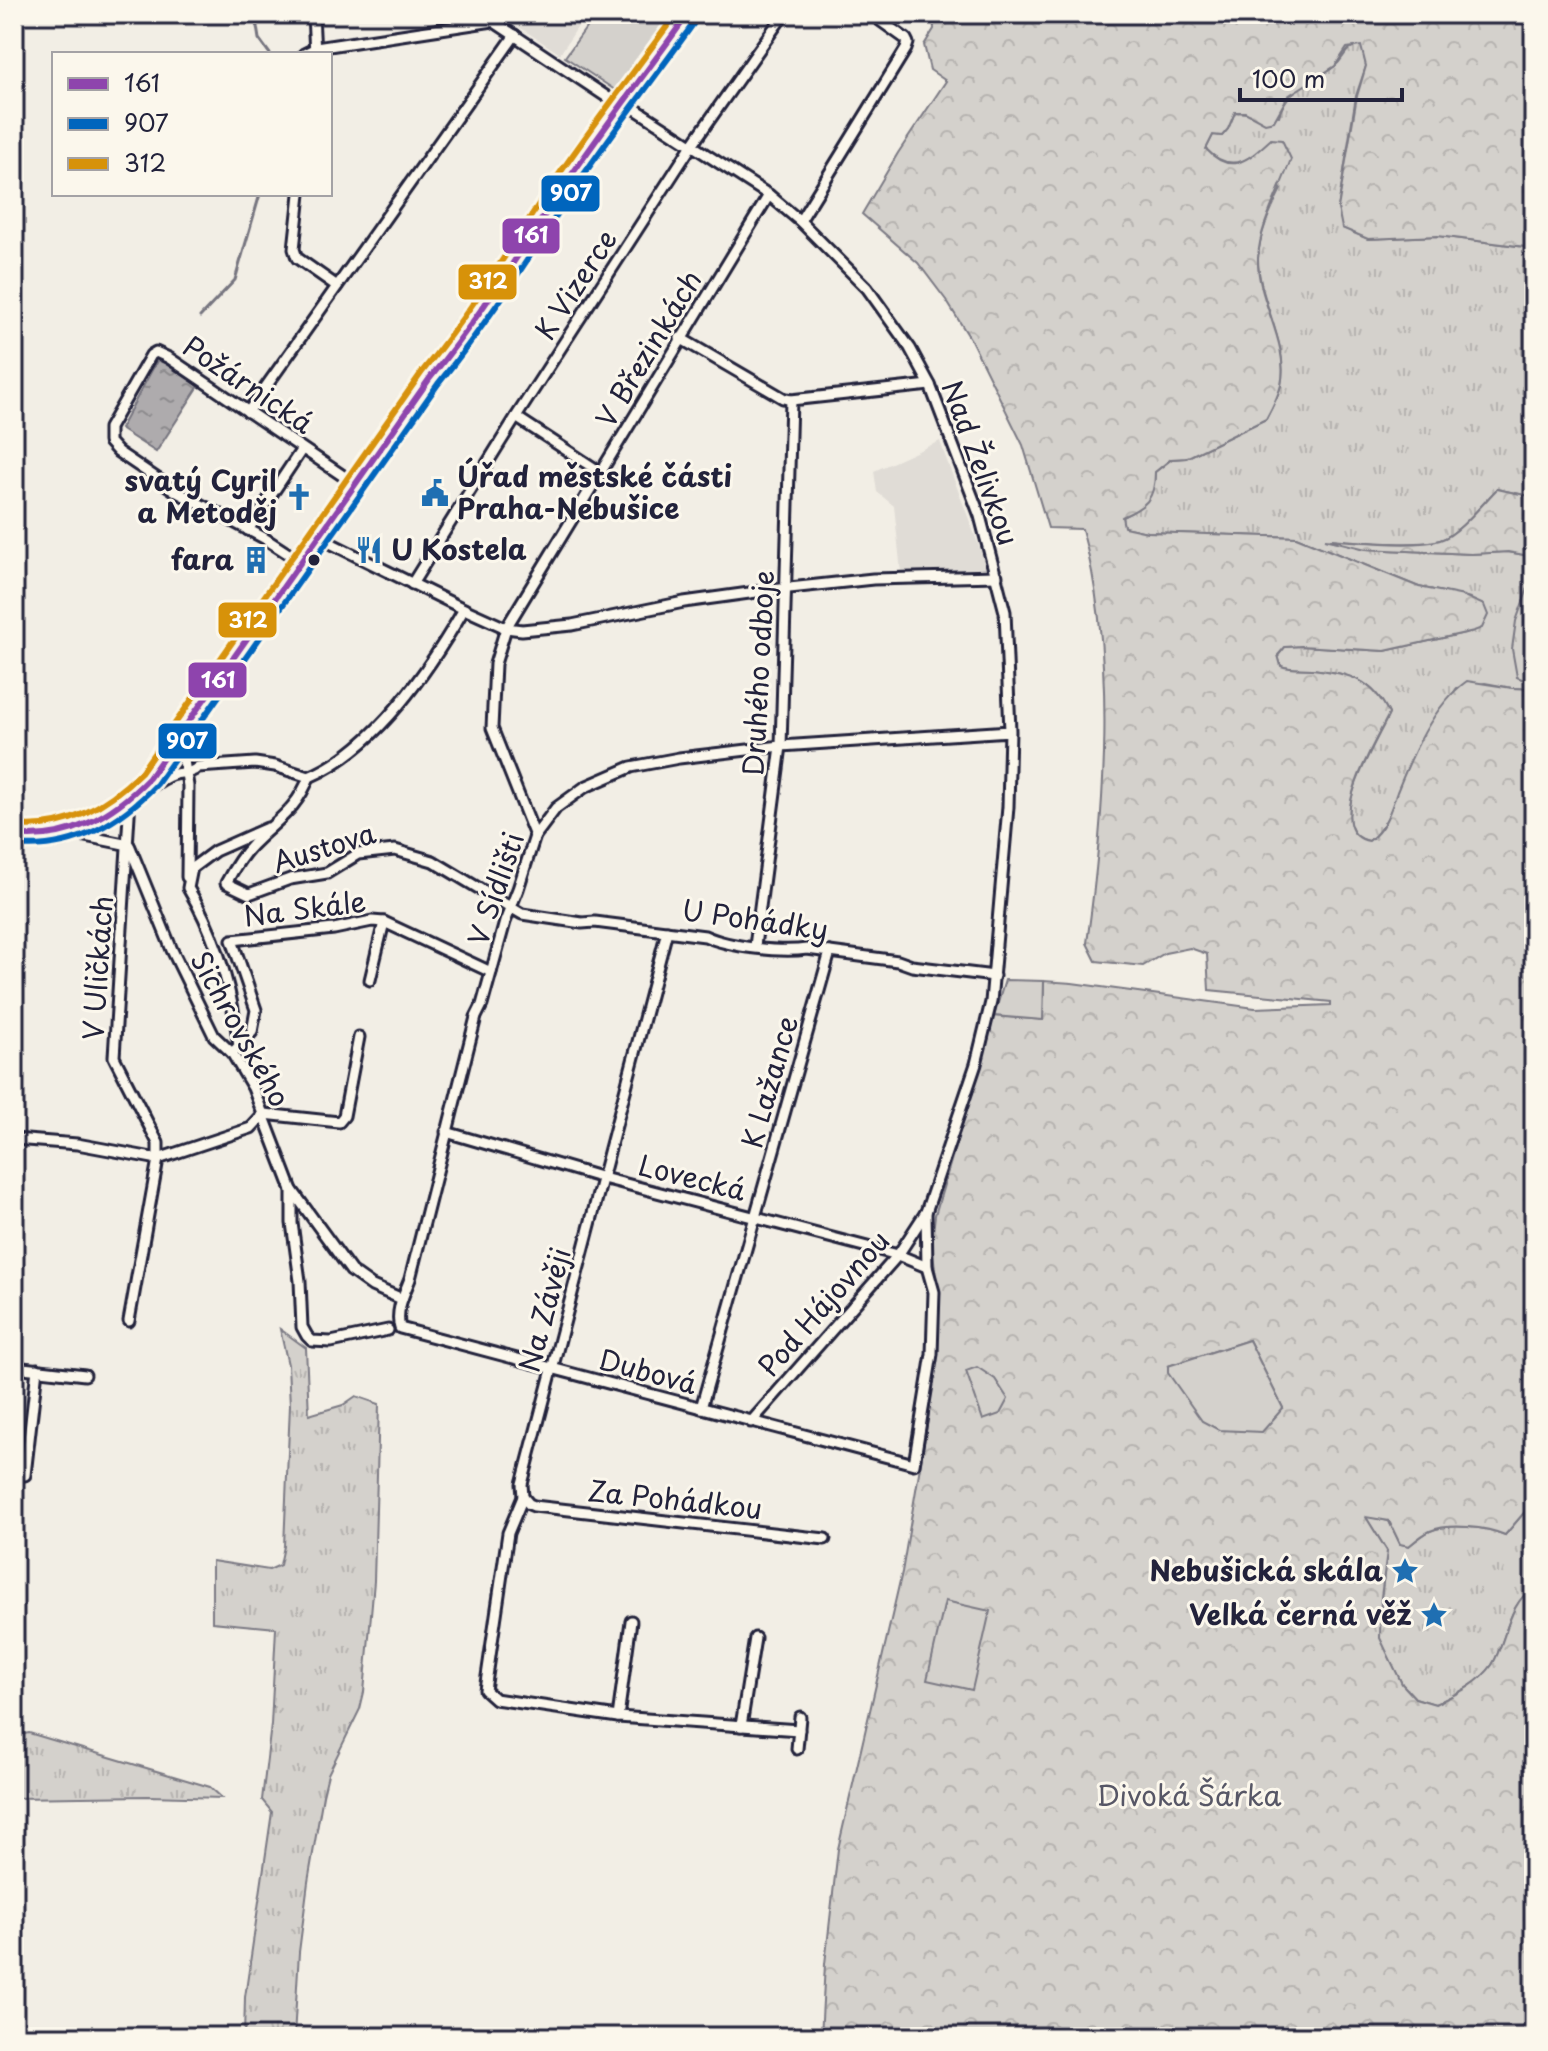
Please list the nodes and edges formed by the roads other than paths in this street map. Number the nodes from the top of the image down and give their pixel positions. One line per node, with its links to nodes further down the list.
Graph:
1 (313, 14): 7 (street)
2 (688, 14): 8 (street)
3 (784, 14): 9 (street, K Vizerce)
4 (871, 14): 12 (street)
5 (492, 18): 6 (street, Nad Želivkou); 7 (street)
6 (515, 35): 8 (street, Nad Želivkou); 13 (street)
7 (315, 51)
8 (623, 104): 9 (street, Nad Želivkou); 21 (street)
9 (692, 145): 10 (street, Nad Želivkou); 18 (street, K Vizerce)
10 (769, 195): 12 (street, Nad Želivkou); 14 (street, V Březinkách)
11 (300, 196): 13 (street)
12 (800, 221): 15 (street, Nad Želivkou)
13 (337, 286): 17 (street)
14 (680, 338): 16 (street); 20 (street, V Březinkách)
15 (930, 385): 16 (street); 25 (street, Nad Želivkou)
16 (791, 400): 27 (street, Druhého odboje)
17 (248, 412): 19 (street, Požárnická); 22 (street, Požárnická)
18 (516, 417): 20 (street); 26 (street, K Vizerce)
19 (302, 449): 21 (street, Požárnická); 22 (street)
20 (600, 472): 29 (street, V Březinkách)
21 (355, 484): 23 (street)
22 (248, 530): 24 (street)
23 (318, 537): 24 (street); 26 (street)
24 (301, 562): 31 (street)
25 (997, 576): 27 (street); 30 (street, Nad Želivkou)
26 (412, 584): 28 (street)
27 (786, 588): 29 (street); 32 (street, Druhého odboje)
28 (464, 609): 29 (street); 34 (street)
29 (506, 628): 39 (street, V Březinkách)
30 (1010, 731): 32 (street, V Sídlišti); 48 (street, Nad Želivkou)
31 (180, 735): 33 (street); 35 (street)
32 (781, 746): 39 (street, V Sídlišti); 45 (street, Druhého odboje)
33 (184, 773): 34 (street); 35 (street); 41 (street)
34 (309, 777): 36 (street, Austova)
35 (130, 799): 37 (street); 40 (street, V Uličkách)
36 (270, 827): 41 (street); 42 (street, Austova)
37 (67, 833): 38 (street); 40 (street)
38 (14, 835)
39 (535, 836): 42 (street, V Sídlišti)
40 (129, 845): 51 (street, Sichrovského); 55 (street, V Uličkách)
41 (188, 888): 51 (street)
42 (510, 909): 44 (street, U Pohádky); 47 (street, V Sídlišti)
43 (384, 922): 47 (street, Na Skále); 49 (street, Na Skále); 51 (street, Na Skále)
44 (667, 931): 45 (street, U Pohádky); 56 (street, Na Závěji)
45 (755, 946): 46 (street, U Pohádky)
46 (830, 952): 48 (street, U Pohádky); 59 (street, K Lažance)
47 (491, 972): 53 (street, V Sídlišti)
48 (994, 976): 58 (street, Pod Hájovnou)
49 (370, 980)
50 (359, 1037): 52 (street)
51 (235, 1049): 52 (street, Sichrovského)
52 (264, 1114): 55 (street); 57 (street, Sichrovského)
53 (446, 1132): 56 (street, Lovecká); 62 (street, V Sídlišti)
54 (14, 1139): 55 (street)
55 (158, 1159): 63 (street, V Uličkách)
56 (603, 1178): 59 (street, Lovecká); 67 (street, Na Závěji)
57 (292, 1190): 62 (street, Sichrovského); 64 (street, Sichrovského)
58 (926, 1212): 60 (street, Pod Hájovnou); 61 (street, Pod Hájovnou)
59 (756, 1217): 60 (street, Lovecká); 69 (street, K Lažance)
60 (898, 1255): 61 (street, Lovecká); 70 (street, Pod Hájovnou)
61 (927, 1267): 71 (street, Pod Hájovnou)
62 (402, 1299): 67 (street, Dubová)
63 (129, 1321)
64 (388, 1330)
65 (14, 1367): 66 (street)
66 (37, 1369): 68 (street); 72 (street)
67 (552, 1370): 69 (street, Dubová); 73 (street, Na Závěji)
68 (85, 1375)
69 (701, 1408): 70 (street, Dubová)
70 (751, 1422): 71 (street, Dubová)
71 (914, 1464)
72 (25, 1475)
73 (523, 1497): 74 (street, Za Pohádkou); 77 (street, Na Závěji)
74 (825, 1539)
75 (631, 1621): 77 (street)
76 (755, 1638): 79 (street)
77 (618, 1717): 79 (street)
78 (800, 1717): 80 (street)
79 (741, 1726): 80 (street)
80 (799, 1730): 81 (street)
81 (797, 1749)

